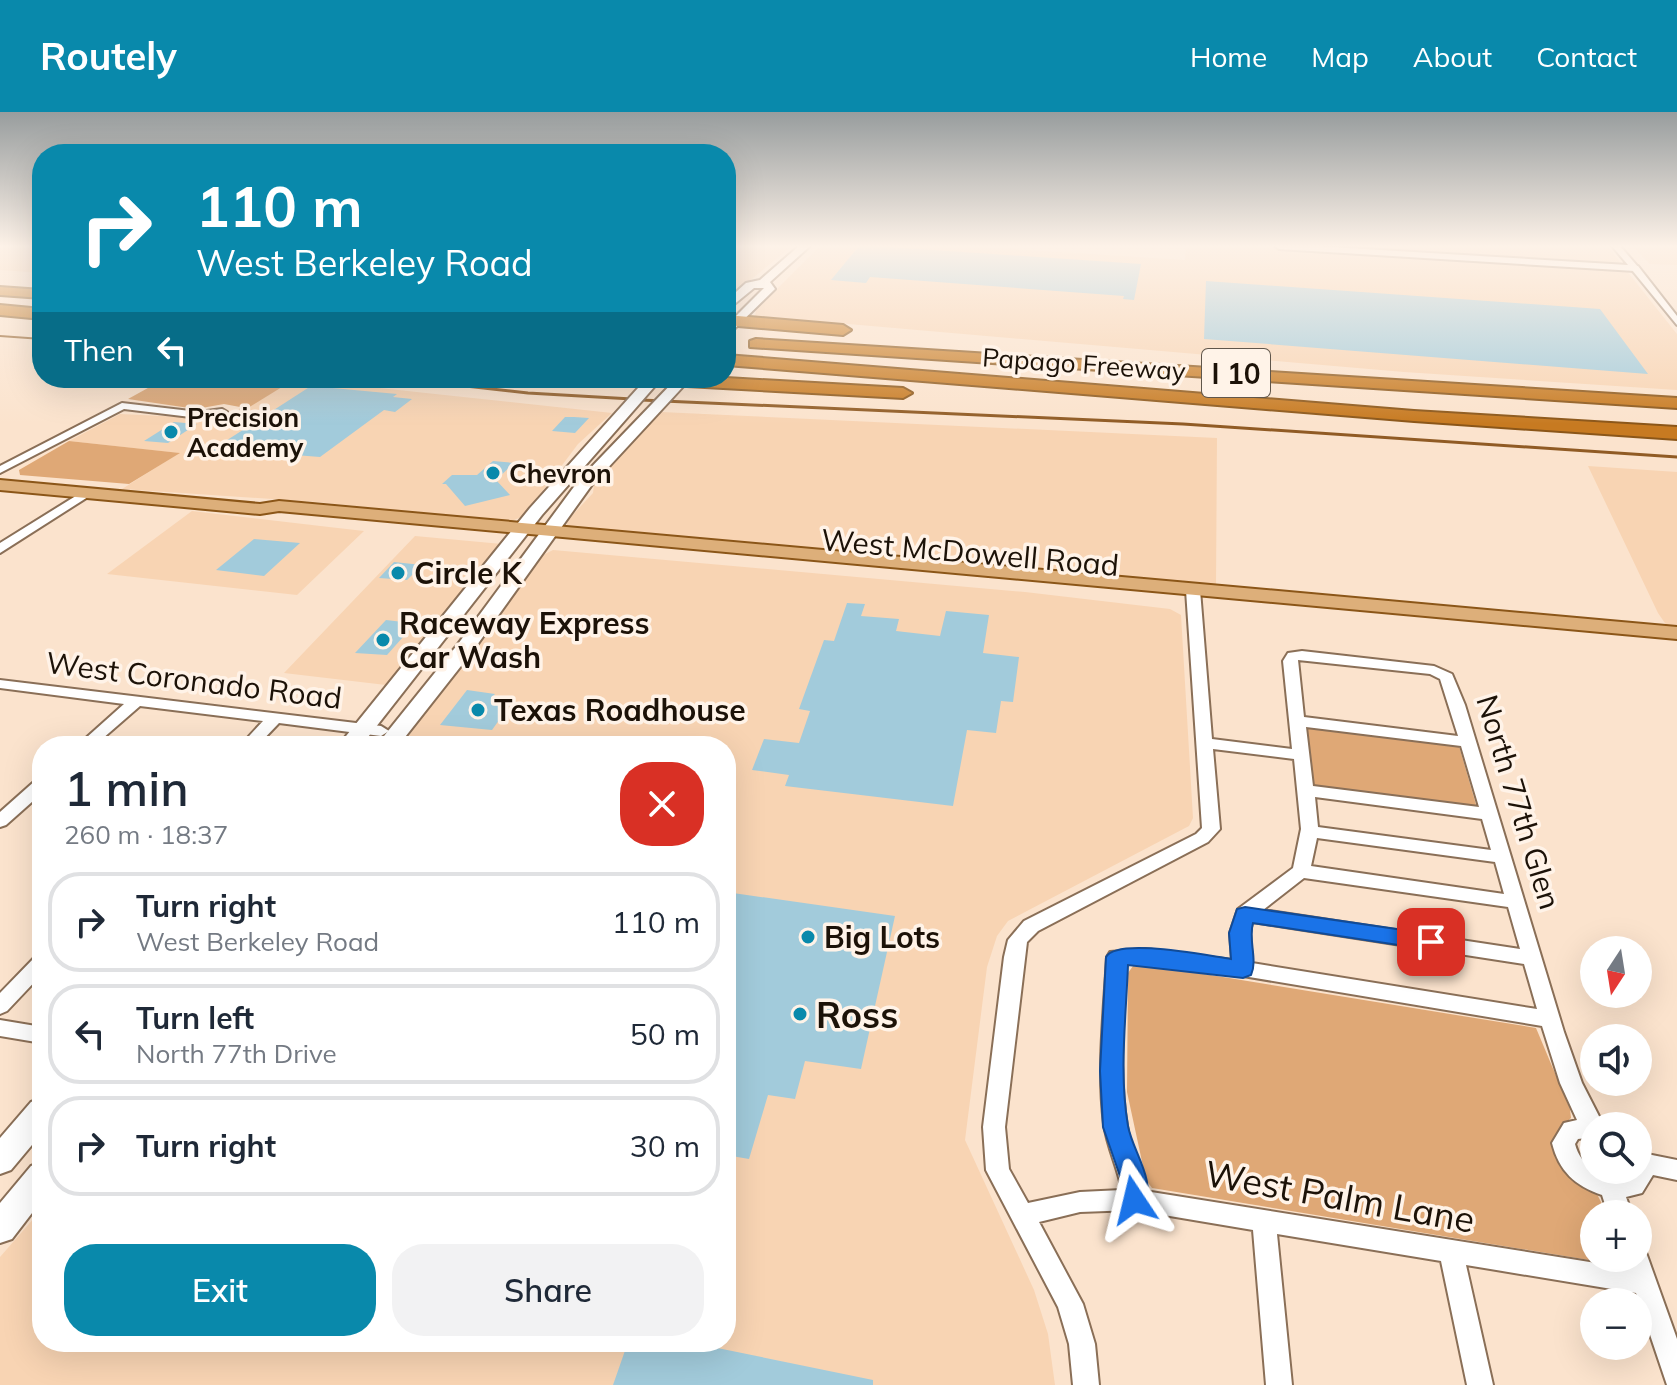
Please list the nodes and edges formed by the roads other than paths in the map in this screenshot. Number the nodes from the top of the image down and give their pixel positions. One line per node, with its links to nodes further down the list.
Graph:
1 (753, 305): 5 (main road)
2 (1664, 305): 6 (street)
3 (0, 308): 4 (highway)
4 (32, 311)
5 (736, 322)
6 (1677, 322)
7 (736, 329): 9 (highway)
8 (736, 330): 11 (highway, Papago Freeway / I 10)
9 (856, 331)
10 (903, 336): 17 (highway)
11 (1027, 360): 17 (highway, Papago Freeway / I 10); 21 (highway)
12 (736, 361): 13 (highway, Papago Freeway / I 10)
13 (973, 381): 20 (highway, Papago Freeway / I 10); 21 (highway)
14 (736, 383): 20 (highway)
15 (674, 388): 22 (main road)
16 (632, 396): 22 (main road); 26 (main road)
17 (1633, 400): 18 (highway, Papago Freeway / I 10)
18 (1677, 403)
19 (222, 412): 23 (street)
20 (1414, 416): 21 (highway, Papago Freeway / I 10)
21 (1676, 421)
22 (621, 445): 27 (main road)
23 (0, 470)
24 (0, 485): 25 (main road, West McDowell Road)
25 (87, 493): 26 (main road, West McDowell Road); 28 (street)
26 (517, 534): 27 (main road, West McDowell Road); 41 (main road)
27 (544, 537): 29 (main road, West McDowell Road); 42 (main road)
28 (0, 549)
29 (1195, 596): 30 (main road, West McDowell Road); 44 (street)
30 (1501, 624): 31 (main road, West McDowell Road); 32 (main road, West McDowell Road)
31 (1677, 636): 32 (main road)
32 (1577, 637): 33 (main road, West McDowell Road)
33 (1677, 647)
34 (0, 684): 35 (street, West Coronado Road)
35 (136, 701): 36 (street, West Coronado Road); 38 (street)
36 (275, 718): 39 (street); 40 (street, West Coronado Road)
37 (1297, 721): 43 (street); 43 (street, North 77th Glen); 45 (street)
38 (96, 736)
39 (258, 736)
40 (360, 736)
41 (371, 736)
42 (372, 736)
43 (1468, 742): 48 (street, North 77th Glen)
44 (1205, 743): 45 (street); 75 (street)
45 (1301, 755): 46 (street)
46 (1305, 790): 48 (street); 50 (street)
47 (32, 793): 49 (street)
48 (1489, 814): 51 (street, North 77th Glen)
49 (0, 821)
50 (1309, 831): 51 (street); 52 (street)
51 (1502, 857): 53 (street, North 77th Glen)
52 (1301, 871): 53 (street); 54 (street)
53 (1516, 902): 55 (street, North 77th Glen)
54 (1245, 914): 55 (street); 56 (street)
55 (1533, 958): 59 (street, North 77th Glen)
56 (1243, 969): 59 (street); 73 (street)
57 (32, 972): 58 (street)
58 (0, 1006)
59 (1550, 1019): 62 (street, North 77th Glen)
60 (0, 1028): 61 (street)
61 (32, 1033)
62 (1585, 1112)
63 (32, 1123): 65 (main road)
64 (1580, 1128): 68 (street)
65 (0, 1160)
66 (1652, 1163): 67 (street)
67 (1677, 1170)
68 (1580, 1173)
69 (1602, 1184): 72 (street)
70 (1632, 1184): 72 (street)
71 (32, 1188): 77 (main road)
72 (1611, 1188): 74 (street)
73 (1134, 1200): 75 (street, West Palm Lane); 76 (street, West Palm Lane)
74 (1615, 1200)
75 (1023, 1215): 82 (street)
76 (1264, 1220): 78 (street, West Palm Lane); 83 (street)
77 (0, 1228)
78 (1451, 1252): 80 (street, West Palm Lane); 84 (street)
79 (1641, 1272): 80 (street)
80 (1645, 1283): 81 (street)
81 (1677, 1377)
82 (1086, 1385)
83 (1279, 1385)
84 (1480, 1385)

